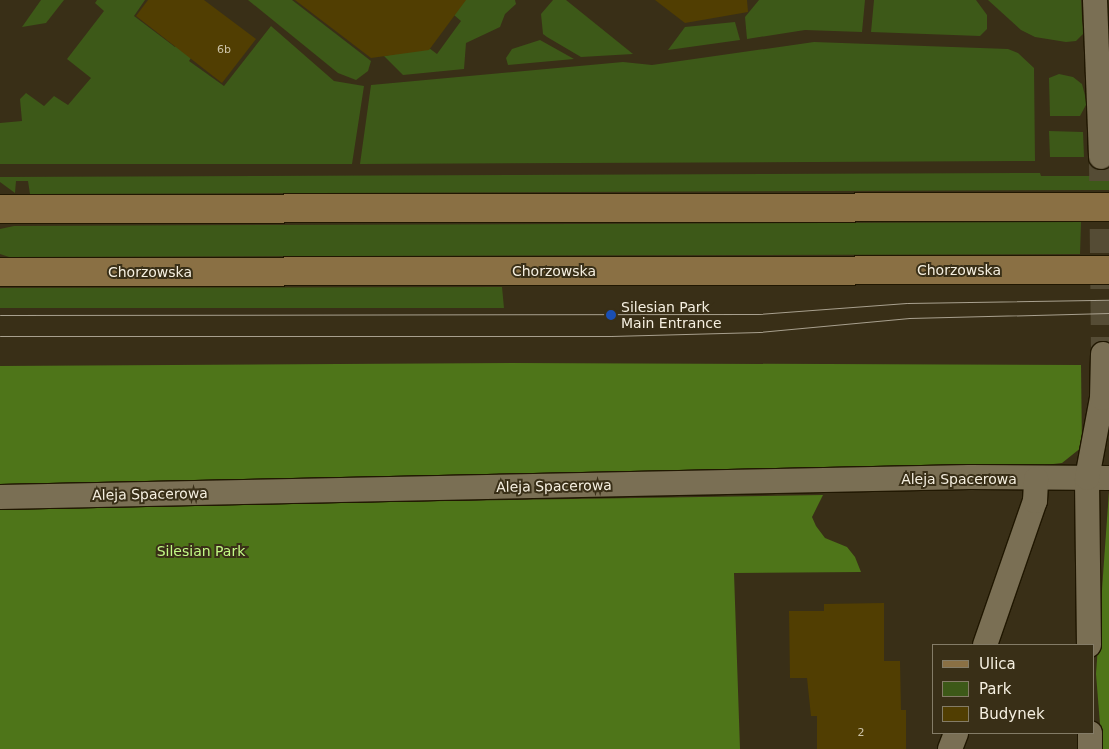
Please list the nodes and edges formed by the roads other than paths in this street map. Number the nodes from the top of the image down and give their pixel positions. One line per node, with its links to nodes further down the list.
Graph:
1 (1095, 0): 2 (street)
2 (1101, 157)
3 (1109, 207): 4 (main road)
4 (0, 209)
5 (1109, 270): 6 (main road, Chorzowska)
6 (0, 272)
7 (1103, 354): 8 (street)
8 (1098, 478): 9 (street, Aleja Spacerowa); 12 (street)
9 (1036, 479): 10 (street, Aleja Spacerowa); 11 (street)
10 (0, 497)
11 (986, 644)
12 (1089, 644)
13 (956, 734): 15 (street)
14 (1090, 734): 16 (street)
15 (950, 749)
16 (1090, 749)

